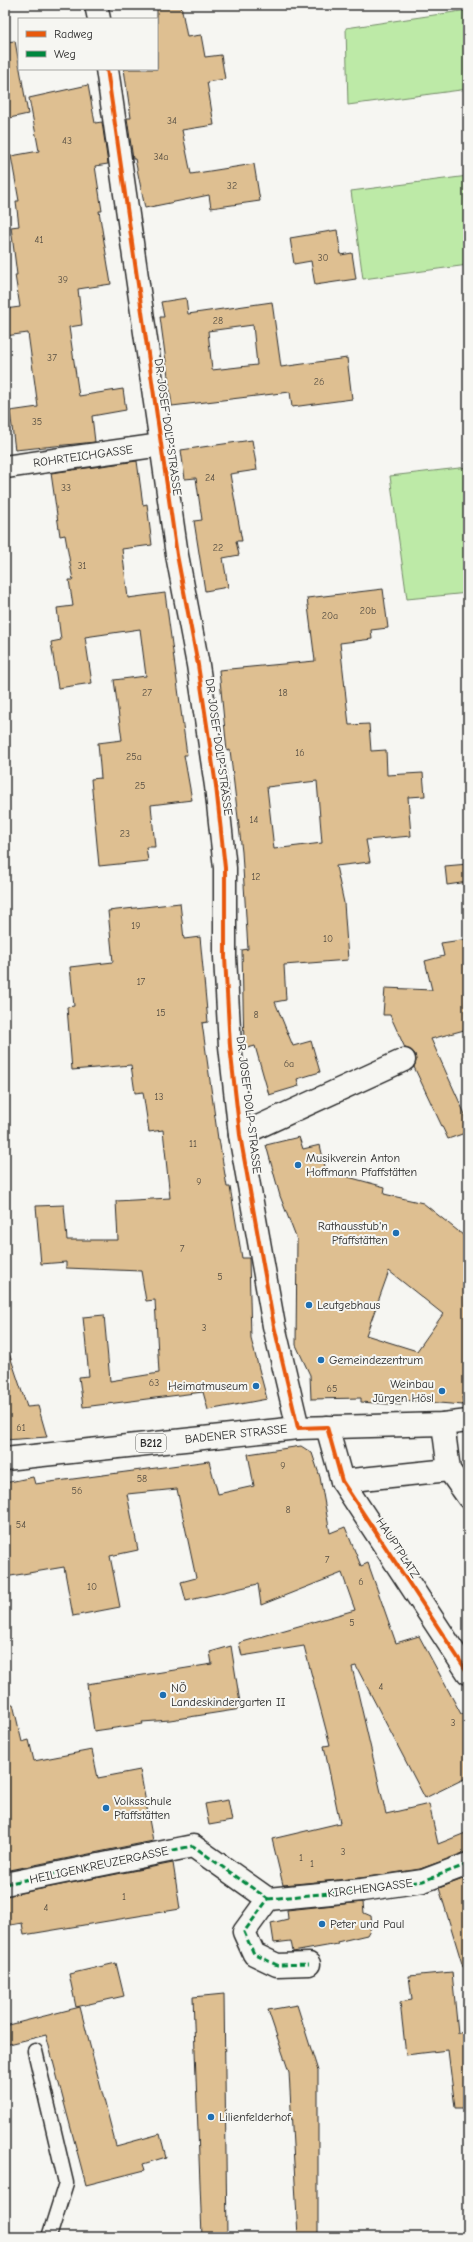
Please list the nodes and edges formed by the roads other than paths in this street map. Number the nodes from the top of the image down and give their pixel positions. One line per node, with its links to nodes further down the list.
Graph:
1 (96, 5): 2 (street)
2 (99, 18)
3 (106, 70): 4 (street, DR. JOSEF DOLP-STRASSE)
4 (160, 445): 5 (street, ROHRTEICHGASSE); 7 (street, DR. JOSEF DOLP-STRASSE)
5 (5, 467)
6 (404, 1060): 7 (street, DR. JOSEF DOLP-STRASSE)
7 (240, 1135): 11 (street, DR. JOSEF DOLP-STRASSE)
8 (468, 1421): 9 (street, BADENER STRASSE / B212)
9 (443, 1424): 10 (street, BADENER STRASSE / B212); 13 (street)
10 (328, 1427): 11 (street, BADENER STRASSE / B212); 14 (street, HAUPTPLATZ)
11 (298, 1428): 12 (street, BADENER STRASSE / B212)
12 (5, 1459)
13 (449, 1470): 14 (street); 15 (street)
14 (342, 1481): 16 (street, HAUPTPLATZ)
15 (468, 1496)
16 (468, 1673)
17 (468, 1864): 19 (street, KIRCHENGASSE)
18 (5, 1884): 19 (street, HEILIGENKREUZERGASSE)
19 (268, 1899): 20 (street)
20 (309, 1964)
21 (35, 2051): 22 (lane)
22 (49, 2237)

